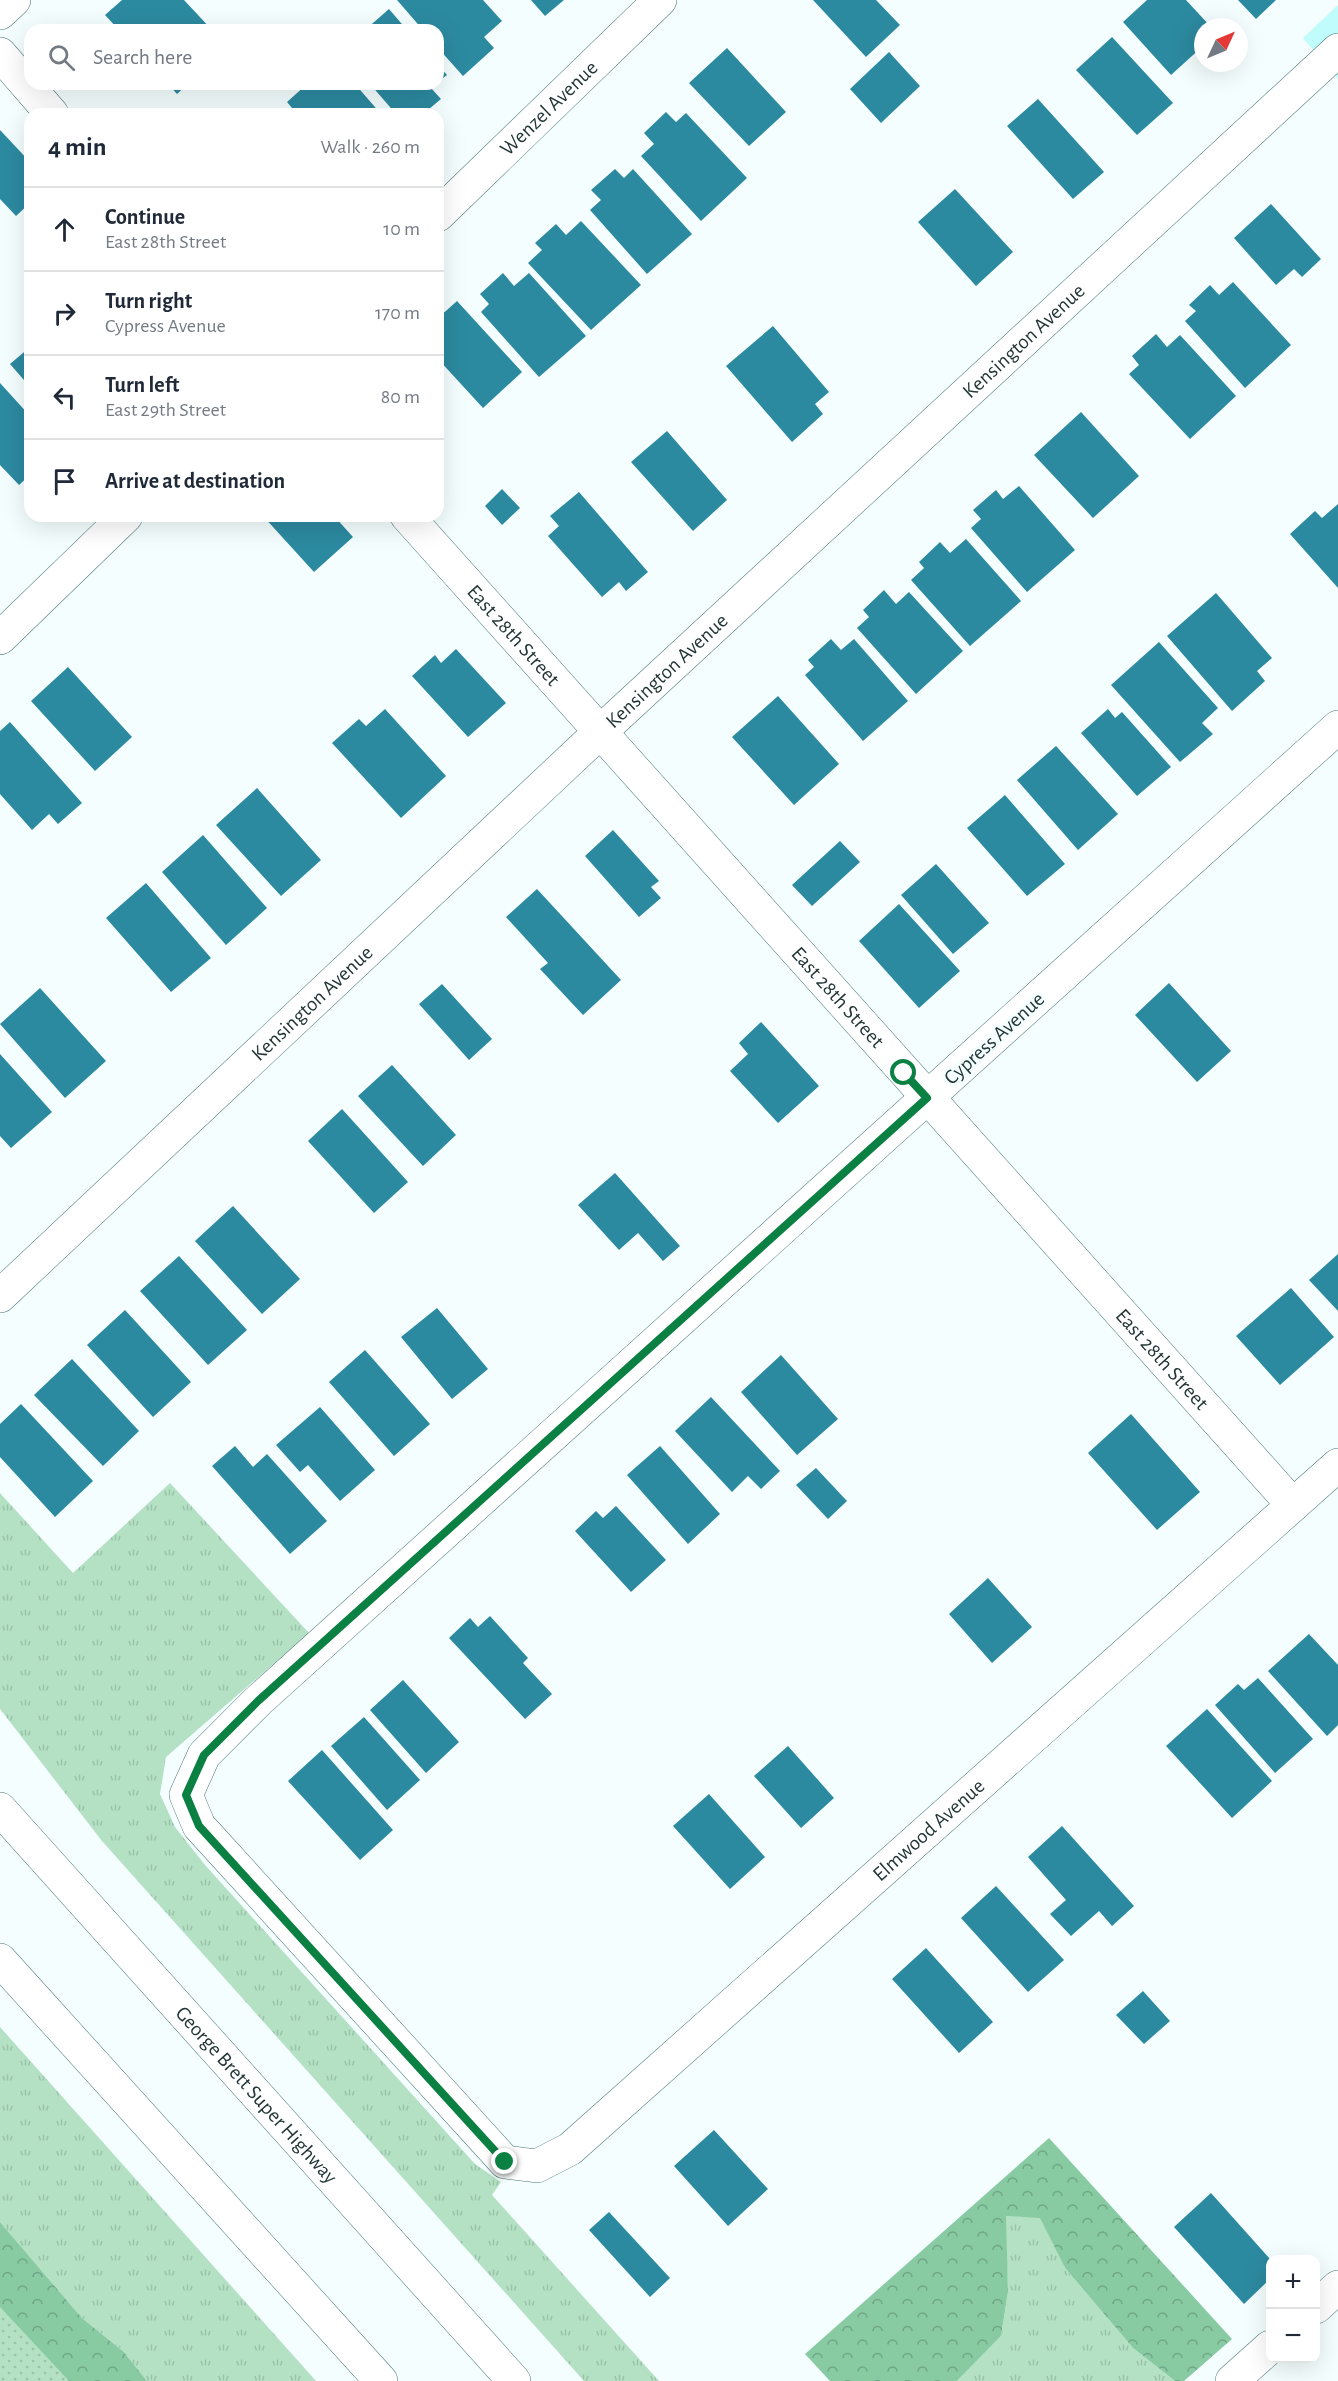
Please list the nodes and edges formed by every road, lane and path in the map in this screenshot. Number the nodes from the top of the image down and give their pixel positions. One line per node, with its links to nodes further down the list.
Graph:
1 (14, 0): 3 (main road)
2 (660, 0): 9 (main road, Wenzel Avenue)
3 (0, 13)
4 (1338, 50): 14 (main road, Kensington Avenue)
5 (0, 54): 6 (main road)
6 (24, 82)
7 (31, 90): 8 (main road)
8 (47, 108)
9 (444, 209)
10 (120, 522): 12 (main road)
11 (412, 522): 14 (main road, East 28th Street)
12 (0, 638)
13 (1338, 727): 15 (main road, Cypress Avenue)
14 (599, 733): 15 (main road, East 28th Street); 16 (main road, Kensington Avenue)
15 (927, 1098): 18 (main road, East 28th Street); 21 (main road, Cypress Avenue)
16 (0, 1296)
17 (1338, 1465): 18 (main road, Elmwood Avenue)
18 (1293, 1505): 21 (main road, Elmwood Avenue)
19 (0, 1809): 26 (main road, George Brett Super Highway)
20 (0, 1960): 25 (main road)
21 (505, 2162)
22 (1338, 2287): 23 (main road)
23 (1320, 2303)
24 (1266, 2351): 27 (main road)
25 (381, 2381)
26 (514, 2381)
27 (1232, 2381)

